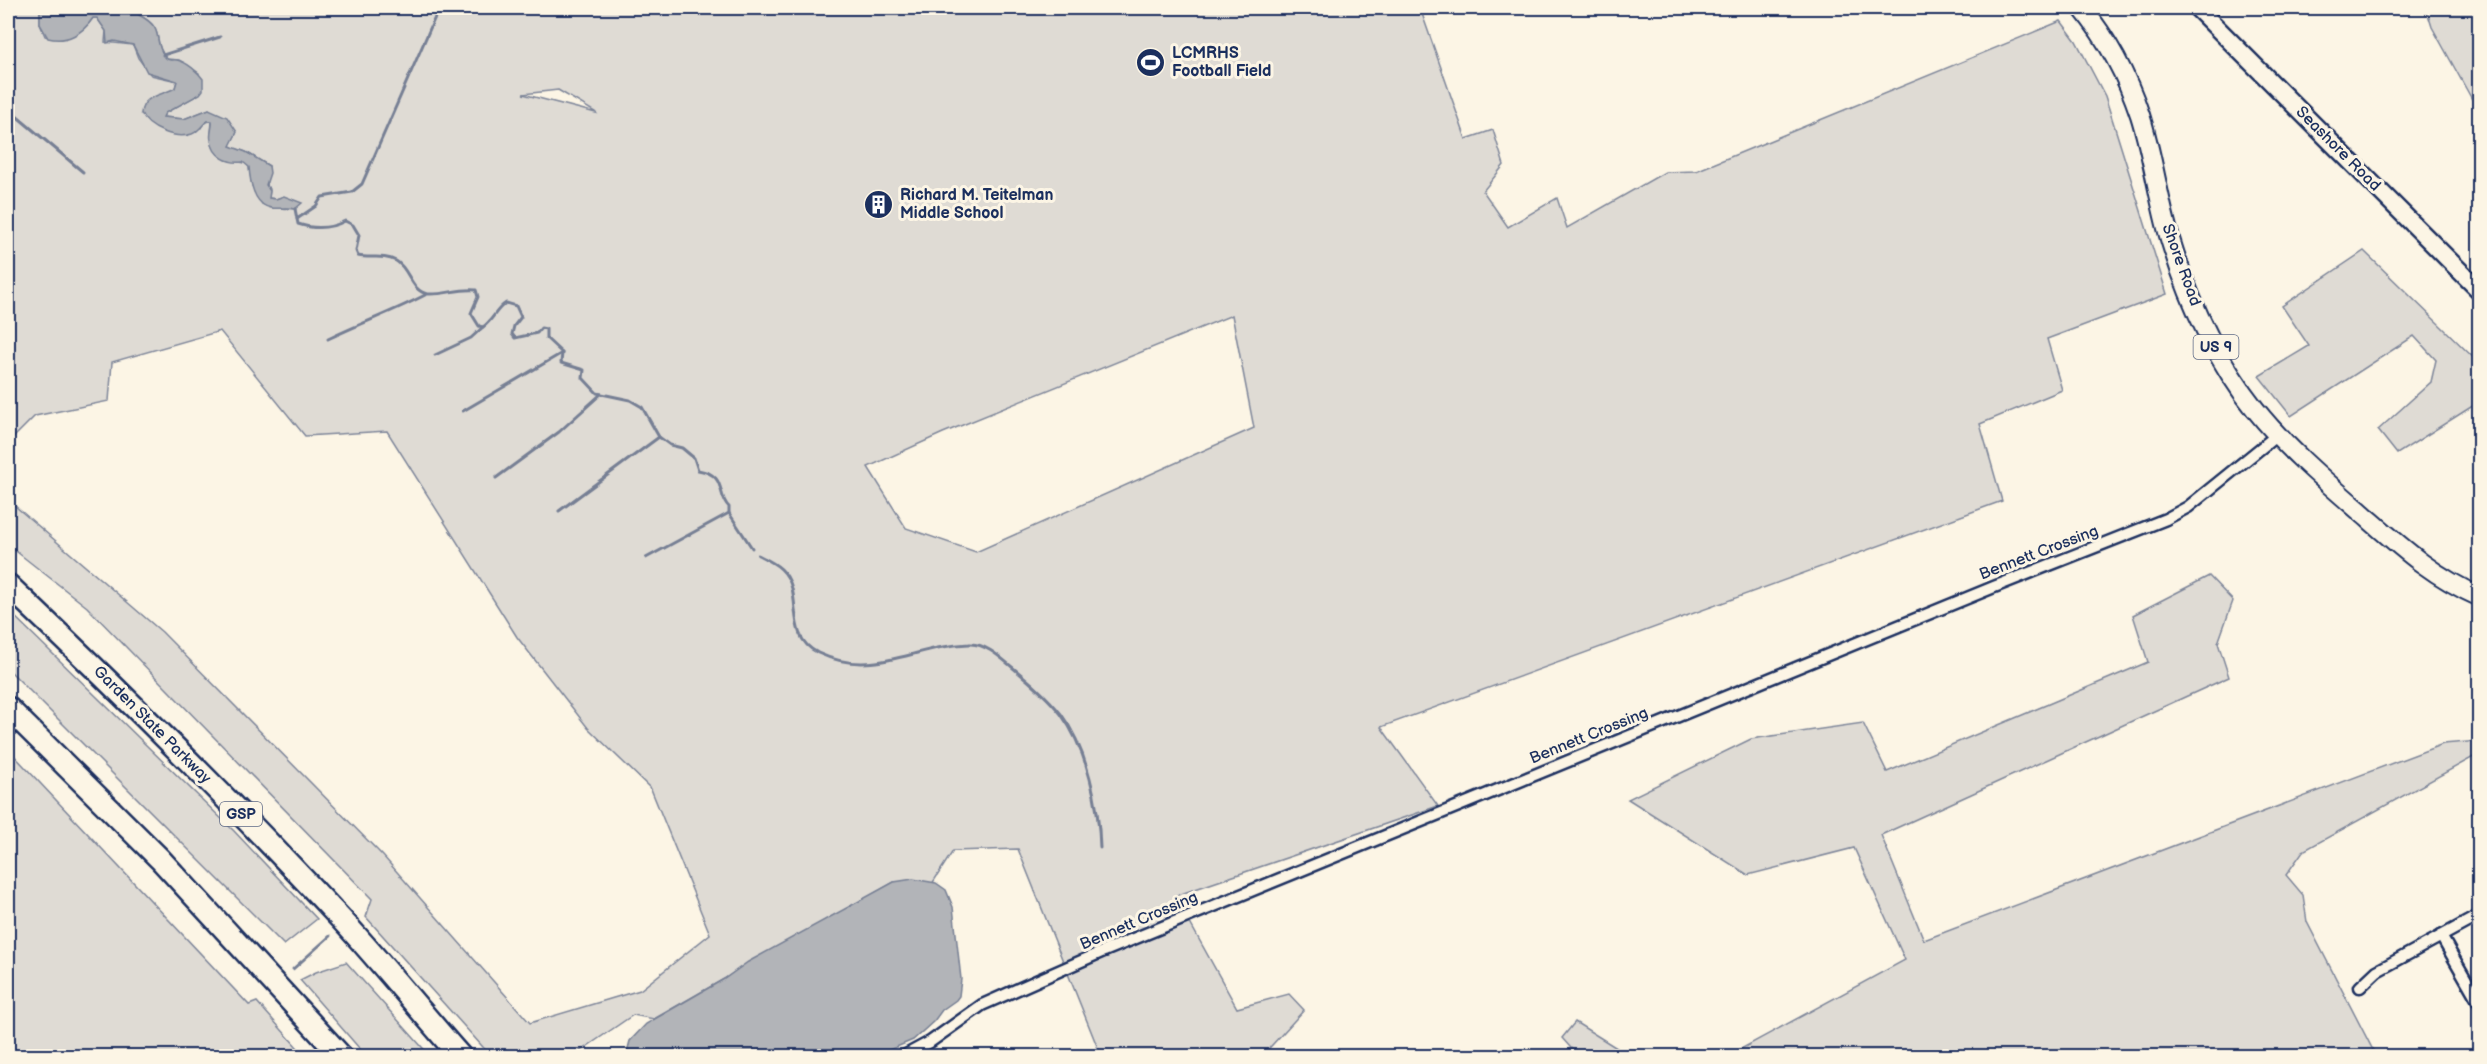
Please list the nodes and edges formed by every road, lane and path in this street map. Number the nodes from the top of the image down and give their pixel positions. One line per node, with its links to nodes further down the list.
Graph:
1 (2082, 8): 4 (main road, Shore Road / US 9)
2 (2197, 8): 3 (street, Seashore Road)
3 (2480, 291)
4 (2277, 435): 6 (main road, Shore Road / US 9); 14 (street, Bennett Crossing)
5 (8, 585): 13 (highway, Garden State Parkway / GSP)
6 (2480, 597)
7 (8, 708): 12 (highway)
8 (2480, 915): 9 (street)
9 (2441, 936): 10 (street); 11 (street)
10 (2360, 987)
11 (2480, 1004)
12 (341, 1056)
13 (460, 1056)
14 (904, 1056)

